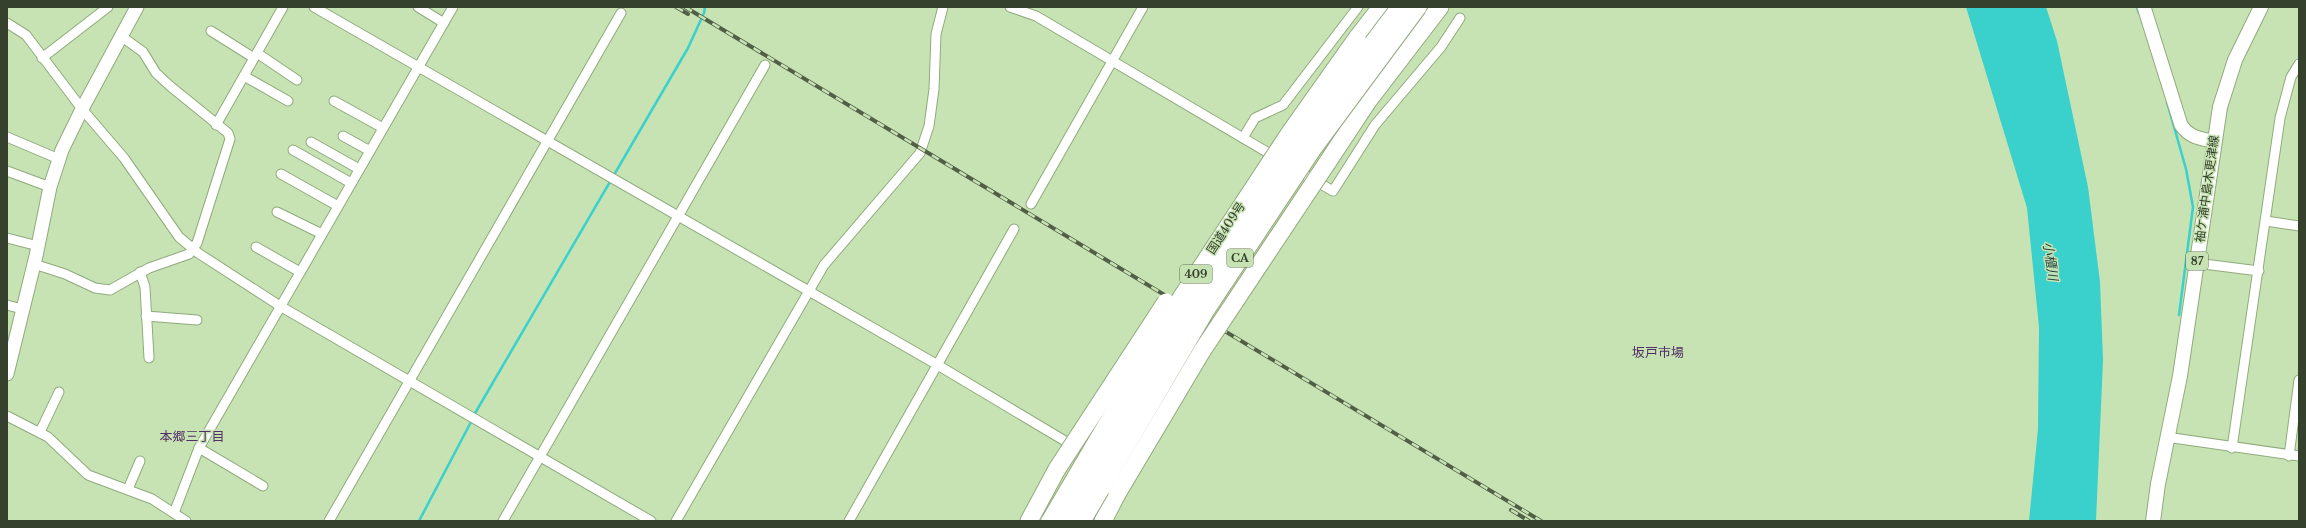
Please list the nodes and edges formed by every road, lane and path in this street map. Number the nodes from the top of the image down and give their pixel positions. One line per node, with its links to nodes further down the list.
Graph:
1 (108, 7): 24 (street)
2 (137, 7): 22 (street)
3 (283, 7): 23 (street)
4 (314, 7): 28 (street)
5 (418, 7): 20 (street)
6 (454, 7): 20 (street)
7 (943, 7): 68 (street)
8 (1010, 7): 25 (street)
9 (1143, 7): 25 (street)
10 (1358, 7): 39 (street)
11 (1381, 7): 36 (highway, 国道409号 / 409, bridge)
12 (1400, 7): 101 (highway, CA, bridge)
13 (1418, 7): 102 (highway, CA, bridge)
14 (1440, 7): 103 (highway, bridge)
15 (2144, 7): 40 (street)
16 (2261, 7): 40 (main road, 袖ケ浦中島木更津線 / 87)
17 (621, 13): 42 (street)
18 (1460, 18): 39 (street)
19 (7, 23): 24 (street)
20 (444, 23): 28 (street)
21 (211, 32): 23 (street)
22 (121, 36): 33 (street); 34 (street)
23 (256, 55): 29 (street); 30 (street)
24 (42, 58): 33 (street)
25 (1112, 61): 39 (street); 51 (street)
26 (2299, 64): 55 (street)
27 (765, 65): 54 (street)
28 (418, 67): 35 (street); 42 (street)
29 (244, 76): 31 (street); 34 (street)
30 (297, 80)
31 (288, 101)
32 (334, 101): 35 (street)
33 (82, 109): 45 (street); 62 (street)
34 (216, 125): 62 (street)
35 (383, 128): 44 (street)
36 (1288, 134): 99 (highway, bridge); 100 (highway, 国道409号 / 409, bridge)
37 (343, 136): 44 (street)
38 (7, 137): 45 (street)
39 (1243, 138)
40 (2214, 141): 63 (main road, 袖ケ浦中島木更津線 / 87)
41 (311, 142): 46 (street)
42 (548, 142): 54 (street); 77 (street)
43 (294, 150): 49 (street)
44 (370, 151): 46 (street)
45 (59, 159): 50 (street)
46 (359, 169): 49 (street)
47 (7, 171): 50 (street)
48 (281, 174): 52 (street)
49 (351, 183): 52 (street)
50 (50, 187): 60 (street)
51 (1030, 204)
52 (338, 206): 58 (street)
53 (277, 212): 58 (street)
54 (677, 217): 68 (street); 86 (street)
55 (2266, 221): 56 (street); 65 (street)
56 (2299, 226)
57 (1014, 229): 75 (street)
58 (322, 234): 67 (street)
59 (7, 238): 60 (street)
60 (38, 246): 64 (street)
61 (256, 247): 67 (street)
62 (194, 250): 66 (street); 70 (street)
63 (2196, 263): 65 (street); 82 (main road, 袖ケ浦中島木更津線 / 87)
64 (34, 264): 66 (street); 71 (street)
65 (2259, 271): 85 (street)
66 (140, 272): 72 (street)
67 (300, 272): 70 (street)
68 (808, 292): 75 (street); 97 (street)
69 (7, 305): 71 (street)
70 (280, 306): 77 (street); 84 (street)
71 (22, 309): 76 (street)
72 (146, 316): 73 (street); 74 (street)
73 (197, 320)
74 (149, 358)
75 (936, 364): 83 (street); 98 (street)
76 (7, 374)
77 (410, 380): 86 (street); 94 (street)
78 (2299, 380): 87 (street)
79 (58, 392): 81 (street)
80 (7, 416): 81 (street)
81 (40, 432): 91 (street)
82 (2166, 437): 85 (street); 104 (main road, 袖ケ浦中島木更津線 / 87)
83 (1065, 441)
84 (198, 448): 90 (street); 92 (street)
85 (2232, 448): 87 (street)
86 (541, 456): 95 (street); 96 (street)
87 (2289, 456): 88 (street)
88 (2299, 456)
89 (140, 461): 91 (street)
90 (263, 486)
91 (128, 489): 92 (street)
92 (174, 512): 93 (street)
93 (186, 521)
94 (329, 521)
95 (504, 521)
96 (651, 521)
97 (676, 521)
98 (849, 521)
99 (1029, 521)
100 (1050, 521)
101 (1065, 521)
102 (1082, 521)
103 (1103, 521)
104 (2153, 521)

